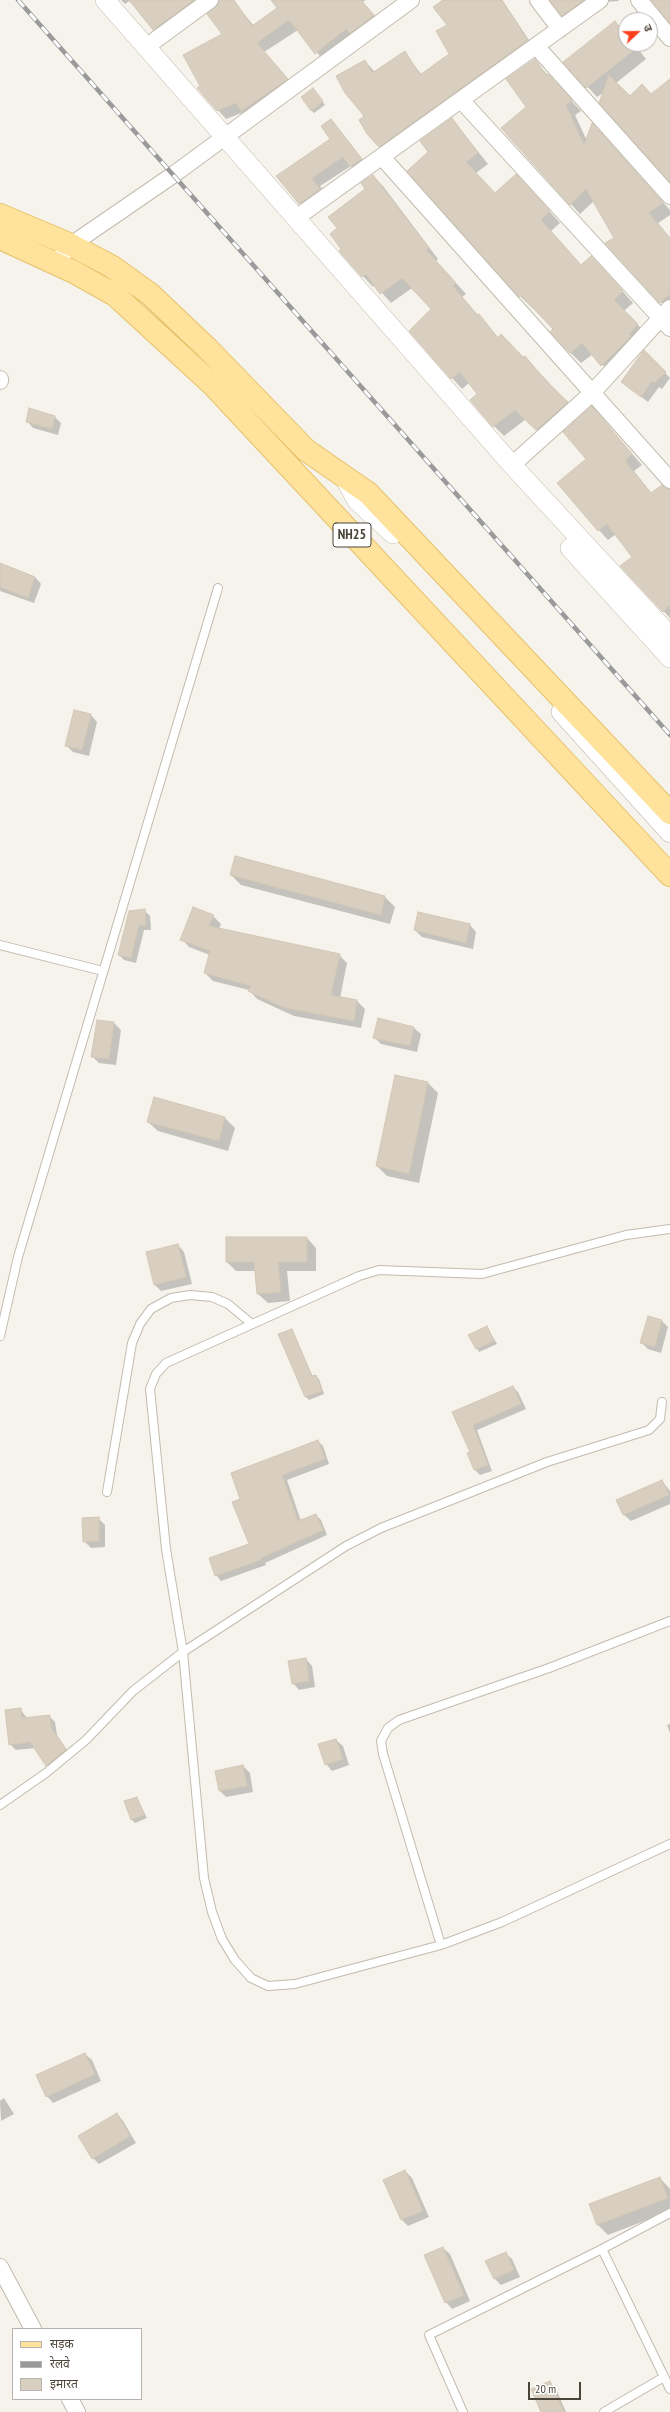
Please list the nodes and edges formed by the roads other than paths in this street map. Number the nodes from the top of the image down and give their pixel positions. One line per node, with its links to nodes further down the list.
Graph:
1 (105, 0): 10 (street)
2 (210, 0): 10 (street)
3 (411, 0): 12 (street)
4 (538, 0): 7 (street)
5 (600, 0): 7 (street)
6 (638, 0): 8 (street)
7 (560, 29): 9 (street)
8 (670, 38)
9 (536, 46): 11 (street); 14 (street)
10 (146, 47): 12 (street)
11 (461, 100): 13 (street); 20 (street)
12 (224, 136): 16 (street); 18 (street)
13 (382, 157): 16 (street); 21 (street)
14 (670, 196)
15 (0, 215): 18 (main road, NH25)
16 (296, 218): 22 (street)
17 (0, 238): 19 (main road, NH25)
18 (71, 245): 19 (street); 23 (main road, NH25)
19 (55, 263): 25 (main road, NH25)
20 (667, 318): 21 (street)
21 (591, 394): 22 (street); 24 (street)
22 (506, 467): 27 (street); 28 (street)
23 (344, 477): 29 (main road, NH25); 30 (street)
24 (670, 480)
25 (324, 504): 31 (street); 32 (main road, NH25)
26 (218, 588): 34 (lane)
27 (670, 636)
28 (670, 658)
29 (670, 813)
30 (670, 834)
31 (670, 870)
32 (670, 875)
33 (0, 945): 34 (lane)
34 (104, 971): 37 (lane)
35 (670, 1230): 36 (lane)
36 (252, 1324): 39 (lane); 41 (lane)
37 (0, 1336)
38 (662, 1402): 41 (lane)
39 (107, 1492)
40 (670, 1621): 44 (lane)
41 (183, 1652): 42 (lane); 44 (lane)
42 (0, 1805)
43 (670, 1844): 44 (lane)
44 (441, 1945)
45 (670, 2213): 46 (lane)
46 (602, 2249): 49 (lane); 53 (lane)
47 (0, 2267): 48 (street)
48 (32, 2328)
49 (664, 2377): 50 (lane); 54 (lane)
50 (670, 2389)
51 (71, 2400): 52 (street)
52 (77, 2412)
53 (463, 2412)
54 (604, 2412)

